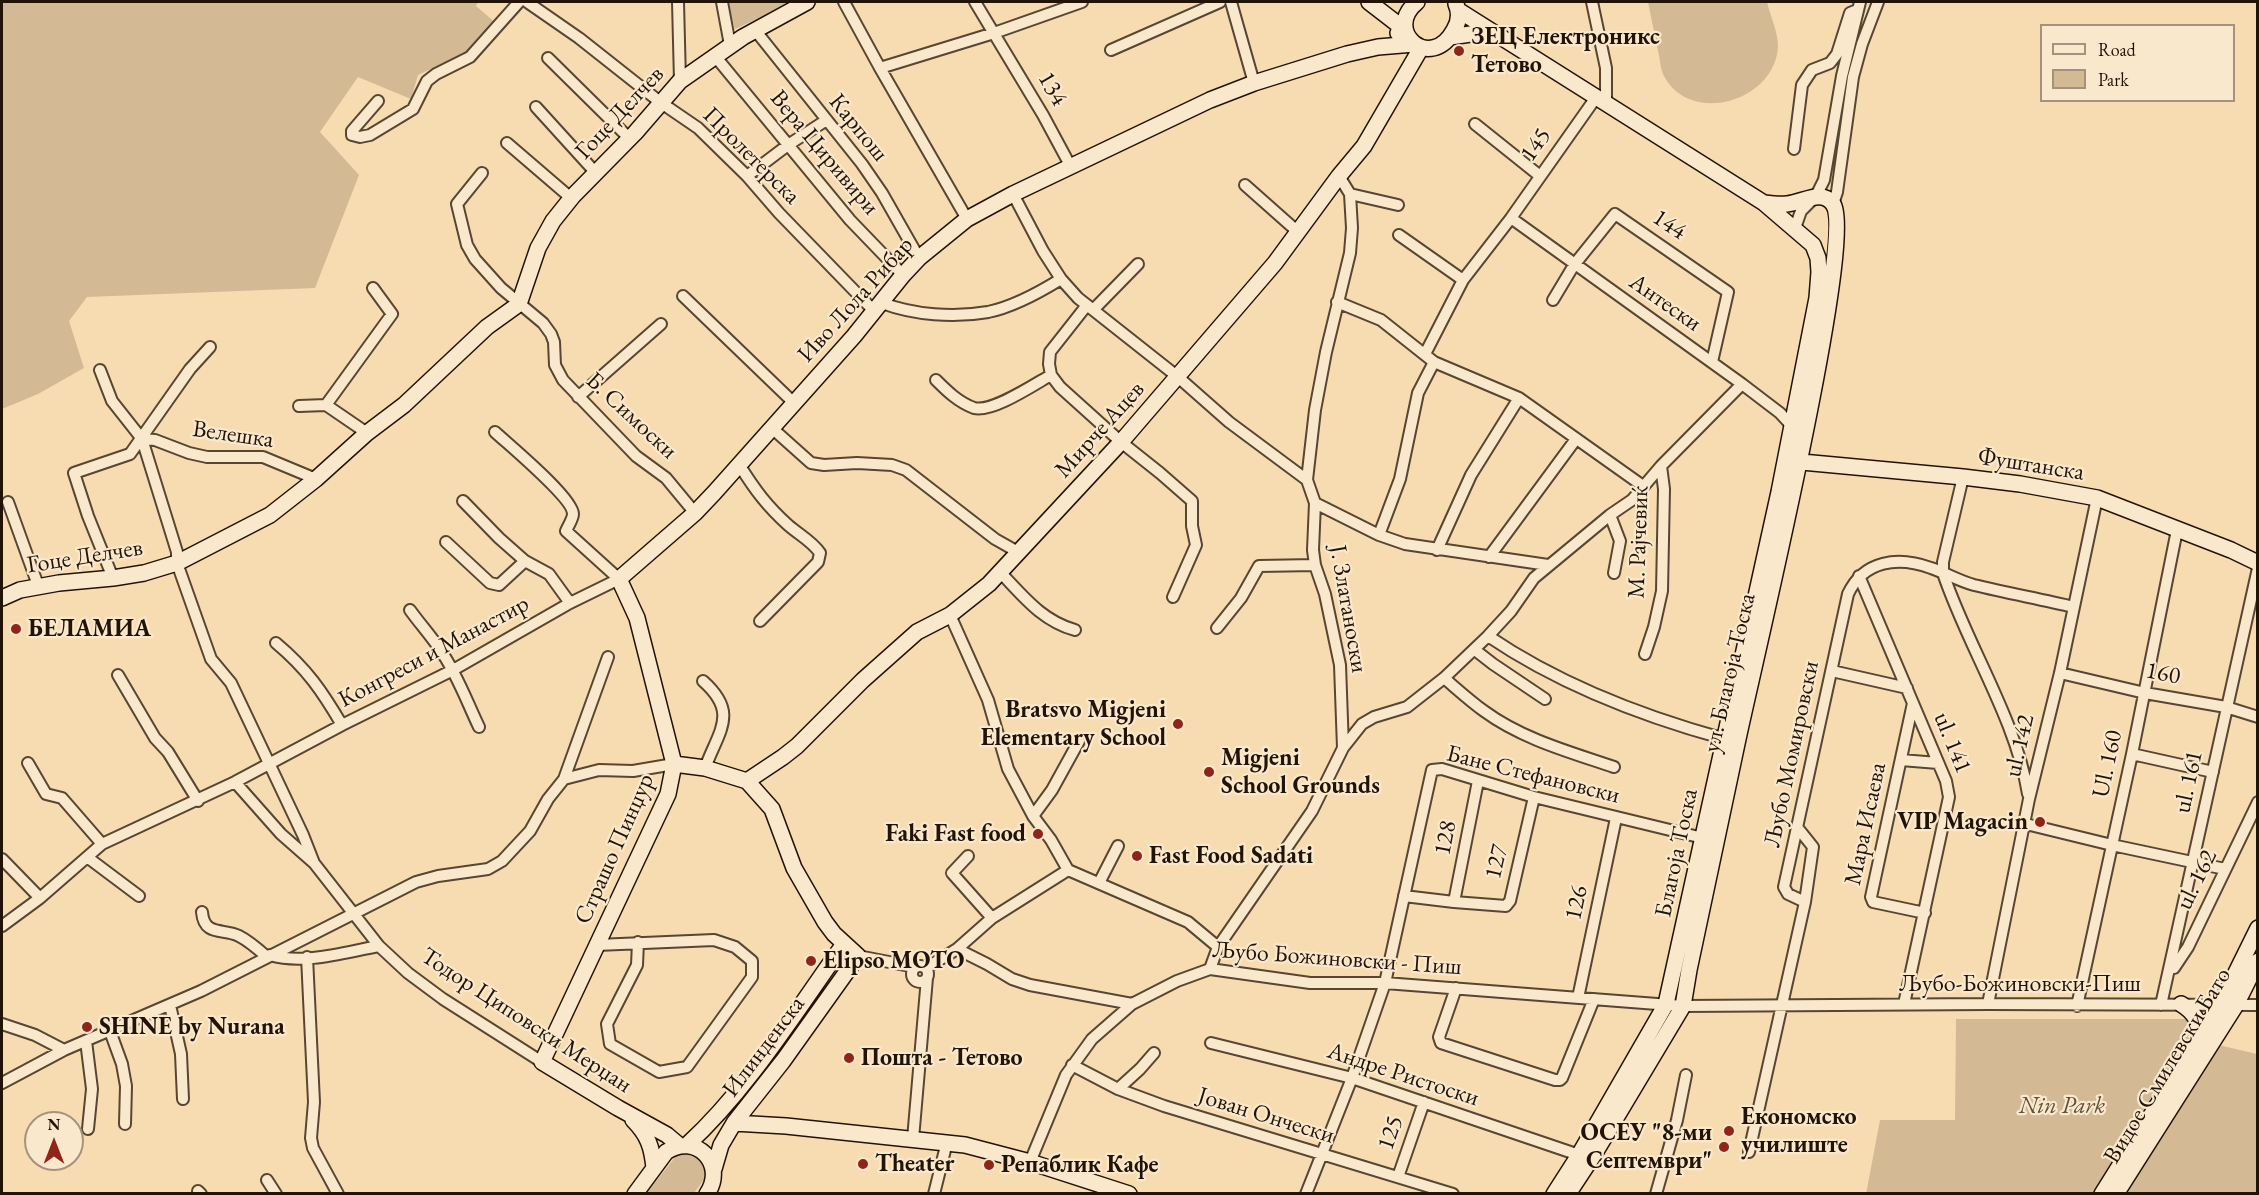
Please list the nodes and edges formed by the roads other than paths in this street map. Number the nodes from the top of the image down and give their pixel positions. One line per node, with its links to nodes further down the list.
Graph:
1 (519, 2): 32 (street)
2 (527, 2): 33 (street, Пролетерска)
3 (678, 2): 29 (street)
4 (722, 2): 22 (street)
5 (807, 2): 18 (street, Гоце Делчев)
6 (844, 2): 28 (street)
7 (975, 2): 20 (street, 134)
8 (1082, 2): 20 (street)
9 (1220, 2): 25 (street)
10 (1231, 2): 30 (street)
11 (1369, 2): 17 (street)
12 (1417, 2): 17 (street)
13 (1593, 2): 31 (street)
14 (1878, 2): 53 (street)
15 (1459, 4): 19 (street); 21 (street)
16 (1859, 5): 40 (street); 50 (street)
17 (1404, 29): 23 (street); 24 (street)
18 (755, 30): 22 (street, Гоце Делчев); 35 (street, Карпош)
19 (1491, 31): 21 (street); 31 (street)
20 (994, 33): 28 (street); 41 (street, 134)
21 (1450, 37): 23 (street)
22 (730, 45): 26 (street, Гоце Делчев)
23 (1418, 46): 24 (street); 45 (street, Мирче Ацев)
24 (1378, 47): 30 (street, Иво Лола Рибар)
25 (1111, 50)
26 (715, 56): 29 (street, Гоце Делчев); 39 (street, Вера Циривири)
27 (548, 58): 37 (street)
28 (880, 68): 56 (street)
29 (680, 81): 33 (street, Гоце Делчев)
30 (1254, 82): 41 (street, Иво Лола Рибар)
31 (1601, 99): 46 (street, 145); 52 (street)
32 (378, 101)
33 (660, 102): 37 (street, Гоце Делчев); 44 (street, Пролетерска)
34 (536, 107): 42 (street)
35 (825, 121): 39 (street); 62 (street, Карпош)
36 (1474, 124): 46 (street)
37 (629, 138): 42 (street, Гоце Делчев)
38 (507, 143): 51 (street)
39 (788, 145): 44 (street); 65 (street, Вера Циривири)
40 (1794, 149)
41 (1071, 167): 48 (street, Иво Лола Рибар)
42 (595, 172): 51 (street, Гоце Делчев)
43 (482, 173): 72 (street, Б. Симоски)
44 (747, 176): 73 (street, Пролетерска)
45 (1339, 176): 49 (street, Ј. Златаноски); 58 (street, Мирче Ацев)
46 (1540, 176): 55 (street, 145)
47 (1245, 185): 58 (street)
48 (1013, 194): 56 (street, Иво Лола Рибар); 66 (street)
49 (1350, 194): 54 (street); 71 (street, Ј. Златаноски)
50 (1816, 196): 52 (street); 53 (street); 57 (street)
51 (571, 198): 72 (street, Гоце Делчев)
52 (1764, 203): 57 (street)
53 (1833, 204): 60 (street, ул. Благоја Тоска)
54 (1398, 205)
55 (1511, 218): 64 (street, Антески); 67 (street, 145)
56 (967, 219): 62 (street, Иво Лола Рибар)
57 (1795, 228): 61 (street)
58 (1298, 232): 82 (street, Мирче Ацев)
59 (1399, 235): 67 (street)
60 (1836, 238): 61 (street); 97 (street, ул. Благоја Тоска)
61 (1813, 245): 90 (street)
62 (919, 258): 65 (street, Иво Лола Рибар)
63 (1138, 264): 74 (street)
64 (1575, 265): 70 (street, 144); 79 (street, Антески); 79 (street, 144)
65 (903, 275): 73 (street, Иво Лола Рибар)
66 (1061, 279): 73 (street); 74 (street)
67 (1463, 280): 77 (street, 145)
68 (373, 288): 88 (street)
69 (683, 296): 87 (street)
70 (1553, 300)
71 (1337, 302): 77 (street); 102 (street, Ј. Златаноски)
72 (519, 304): 85 (street, Б. Симоски); 93 (street, Гоце Делчев)
73 (878, 307): 87 (street, Иво Лола Рибар)
74 (1091, 307): 81 (street); 82 (street)
75 (661, 324): 85 (street)
76 (210, 347): 94 (street)
77 (1425, 354): 78 (street)
78 (1434, 362): 86 (street); 111 (street, Ј. Златаноски)
79 (1712, 362): 84 (street, Антески)
80 (100, 370): 94 (street)
81 (1051, 375): 83 (street); 96 (street)
82 (1178, 377): 96 (street, Мирче Ацев); 102 (street)
83 (936, 380)
84 (1742, 384): 90 (street, Антески); 99 (street)
85 (578, 397): 108 (street, Б. Симоски)
86 (1519, 398): 95 (street); 113 (street)
87 (794, 403): 91 (street, Иво Лола Рибар)
88 (326, 405): 89 (street); 93 (street)
89 (299, 406)
90 (1792, 426): 97 (street)
91 (773, 429): 98 (street, Иво Лола Рибар); 114 (street)
92 (495, 432): 127 (street)
93 (367, 433): 101 (street, Гоце Делчев)
94 (142, 439): 101 (street, Велешка); 117 (street, Тодор Циповски Мерџан); 126 (street)
95 (1576, 439): 103 (street); 115 (street)
96 (1121, 442): 114 (street, Мирче Ацев); 129 (street)
97 (1793, 462): 100 (street, Фуштанска); 157 (street, Благоја Тоска); 230 (street, ул. Благоја Тоска)
98 (740, 466): 108 (street, Иво Лола Рибар); 135 (street)
99 (1661, 466): 103 (street); 141 (street, М. Рајчевиќ)
100 (1963, 477): 104 (street, Фуштанска); 124 (street)
101 (316, 479): 117 (street, Гоце Делчев)
102 (1307, 480): 107 (street, Ј. Златаноски)
103 (1643, 486): 109 (street)
104 (2097, 498): 110 (street, Фуштанска); 132 (street, ul. 142)
105 (463, 501): 116 (street)
106 (9, 502): 128 (street)
107 (1315, 503): 111 (street); 119 (street, Ј. Златаноски)
108 (694, 513): 127 (street, Иво Лола Рибар)
109 (1610, 515): 120 (street); 123 (street)
110 (2177, 530): 118 (street, Фуштанска); 150 (street, Ul. 160)
111 (1379, 535): 113 (street)
112 (446, 542): 116 (street)
113 (1437, 550): 115 (street)
114 (1018, 552): 122 (street, Мирче Ацев)
115 (1489, 557): 120 (street)
116 (525, 561): 131 (street)
117 (177, 563): 126 (street, Гоце Делчев); 164 (street, Тодор Циповски Мерџан)
118 (2258, 563)
119 (1316, 565): 136 (street); 159 (street, Ј. Златаноски)
120 (1548, 565): 138 (street)
121 (2258, 568): 153 (street, ul. 161)
122 (1000, 572): 134 (street, Мирче Ацев); 137 (street)
123 (1614, 573)
124 (1943, 573): 125 (street); 132 (street); 174 (street)
125 (1858, 576): 144 (street, Љубо Момировски); 149 (street, ul. 141)
126 (113, 578): 128 (street, Гоце Делчев)
127 (619, 579): 131 (street, Конгреси и Манастир); 165 (street, Страшо Пинџур)
128 (39, 588): 130 (street, Гоце Делчев)
129 (1173, 597)
130 (2, 598)
131 (570, 603): 143 (street, Конгреси и Манастир)
132 (2074, 607): 145 (street, ul. 142)
133 (411, 610): 143 (street)
134 (950, 615): 170 (street, Мирче Ацев); 177 (street)
135 (760, 621)
136 (1217, 628)
137 (1075, 630)
138 (1488, 636): 140 (street); 157 (street)
139 (276, 643): 155 (street)
140 (1475, 650): 147 (street); 151 (street)
141 (1645, 654)
142 (608, 657): 169 (street)
143 (453, 670): 155 (street, Конгреси и Манастир); 156 (street)
144 (1832, 671): 149 (street); 180 (street, Љубо Момировски)
145 (2060, 673): 150 (street, 160); 174 (street, ul. 142)
146 (118, 675): 175 (street)
147 (1444, 678): 159 (street); 166 (street)
148 (703, 681): 167 (street)
149 (1907, 688): 152 (street, ul. 141)
150 (2145, 693): 153 (street, 160); 160 (street, Ul. 160)
151 (1545, 699)
152 (1913, 702): 161 (street, Мара Исаева); 163 (street, ul. 141)
153 (2226, 707): 154 (street, 160); 168 (street, ul. 161)
154 (2258, 717)
155 (342, 724): 164 (street, Конгреси и Манастир)
156 (478, 727)
157 (1725, 739): 181 (street, Благоја Тоска)
158 (1079, 741): 177 (street)
159 (1344, 748): 208 (street)
160 (2132, 754): 168 (street); 183 (street, Ul. 160)
161 (1901, 760): 163 (street); 199 (street, Мара Исаева)
162 (28, 763): 182 (street)
163 (1938, 763): 199 (street, ul. 141)
164 (268, 764): 172 (street, Конгреси и Манастир); 189 (street, Тодор Циповски Мерџан)
165 (674, 764): 167 (street); 169 (street); 206 (street, Страшо Пинџур)
166 (1614, 767)
167 (705, 768): 170 (street)
168 (2213, 772): 188 (street, ul. 161)
169 (564, 779): 200 (street)
170 (747, 781): 205 (street)
171 (1478, 781): 173 (street, Бане Стефановски); 194 (street, Бане Стефановски); 196 (street, 128)
172 (235, 782): 175 (street, Конгреси и Манастир); 189 (street, Тодор Циповски Мерџан)
173 (1534, 797): 178 (street, Бане Стефановски); 196 (street, 127)
174 (2029, 800): 179 (street, ul. 142)
175 (198, 801): 182 (street, Конгреси и Манастир)
176 (2258, 802): 190 (street, ul. 162)
177 (1033, 816): 191 (street)
178 (1616, 818): 181 (street, Бане Стефановски); 219 (street, 126)
179 (2026, 824): 183 (street); 221 (street, ul. 142)
180 (1797, 827): 197 (street); 197 (street, Љубо Момировски)
181 (1703, 838): 225 (street, Благоја Тоска)
182 (102, 844): 186 (street, Конгреси и Манастир)
183 (2112, 845): 188 (street); 232 (street, Ul. 160)
184 (1118, 846): 192 (street)
185 (968, 856): 201 (street)
186 (87, 857): 193 (street); 195 (street, Конгреси и Манастир)
187 (2, 859): 195 (street)
188 (2194, 862): 190 (street); 216 (street, ul. 161)
189 (314, 863): 200 (street, Тодор Циповски Мерџан)
190 (2225, 869): 216 (street, ul. 162)
191 (1068, 870): 192 (street); 201 (street)
192 (1100, 883): 208 (street)
193 (139, 896)
194 (1404, 896): 196 (street, 127); 217 (street, Бане Стефановски)
195 (40, 898): 202 (street, Конгреси и Манастир)
196 (1454, 902)
197 (1805, 902): 231 (street)
198 (202, 912): 210 (street)
199 (1925, 913): 226 (street, ul. 141)
200 (353, 914): 207 (street, Тодор Циповски Мерџан); 210 (street)
201 (992, 918): 209 (street)
202 (2, 926)
203 (2258, 928): 228 (street, Видое Смилевски Бато)
204 (638, 942): 204 (street); 206 (street)
205 (844, 944): 211 (street); 238 (street, Илинденска)
206 (597, 945): 242 (street, Страшо Пинџур)
207 (379, 946): 212 (street); 242 (street, Тодор Циповски Мерџан)
208 (1218, 947): 214 (street)
209 (957, 950): 215 (street); 224 (street)
210 (268, 956): 212 (street); 223 (street)
211 (858, 956): 215 (street); 241 (street, Илинденска)
212 (307, 957): 266 (street)
213 (2258, 961): 228 (street, Видое Смилевски Бато)
214 (1210, 969): 217 (street, Љубо Божиновски - Пиш); 224 (street, Љубо Божиновски - Пиш)
215 (919, 974): 254 (street)
216 (2170, 974): 227 (street, ul. 161)
217 (1385, 983): 218 (street, Љубо Божиновски - Пиш); 245 (street, Бане Стефановски)
218 (1456, 988): 219 (street, Љубо Божиновски - Пиш); 220 (street)
219 (1578, 998): 220 (street, Љубо Божиновски - Пиш)
220 (1594, 999): 225 (street, Љубо Божиновски - Пиш)
221 (1988, 1004): 226 (street, Љубо-Божиновски-Пиш); 232 (street, Љубо-Божиновски-Пиш)
222 (2181, 1004): 227 (street, Љубо-Божиновски-Пиш); 228 (street, Љубо-Божиновски-Пиш); 235 (street)
223 (170, 1005): 234 (street); 248 (street)
224 (1132, 1005): 243 (street, Љубо Божиновски - Пиш)
225 (1666, 1005): 230 (street, Љубо Божиновски - Пиш); 259 (street, Благоја Тоска)
226 (1904, 1005): 231 (street, Љубо-Божиновски-Пиш)
227 (2162, 1005): 232 (street, Љубо-Божиновски-Пиш)
228 (2228, 1005): 229 (street, Љубо-Божиновски-Пиш); 235 (street, Видое Смилевски Бато); 277 (street, Видое Смилевски Бато)
229 (2258, 1005)
230 (1683, 1006): 231 (street, Љубо-Божиновски-Пиш); 274 (street, ул. Благоја Тоска)
231 (1782, 1006): 257 (street)
232 (2077, 1006)
233 (2, 1024): 239 (street)
234 (110, 1031): 236 (street); 252 (street)
235 (2202, 1035): 276 (street, Видое Смилевски Бато)
236 (86, 1041): 239 (street); 253 (street)
237 (1211, 1043): 245 (street, Андре Ристоски)
238 (771, 1045): 241 (street); 256 (street, Илинденска)
239 (64, 1050): 246 (street)
240 (1154, 1053): 247 (street)
241 (786, 1057): 251 (street, Илинденска)
242 (542, 1062): 250 (street, Тодор Циповски Мерџан)
243 (1072, 1065): 247 (street, Јован Ончески); 260 (street, Љубо Божиновски - Пиш)
244 (1686, 1075): 275 (street)
245 (1352, 1078): 249 (street, Андре Ристоски); 258 (street, Бане Стефановски)
246 (2, 1083)
247 (1118, 1089): 258 (street, Јован Ончески)
248 (183, 1099)
249 (1424, 1102): 259 (street, Андре Ристоски); 263 (street, 125)
250 (624, 1111): 256 (street, Тодор Циповски Мерџан); 261 (street)
251 (734, 1123): 254 (street); 262 (street, Илинденска)
252 (125, 1124)
253 (88, 1129)
254 (913, 1139): 255 (street)
255 (947, 1142): 260 (street); 269 (street)
256 (683, 1146): 261 (street, Илинденска); 262 (street)
257 (1749, 1152)
258 (1320, 1155): 263 (street, Јован Ончески); 271 (street, Бане Стефановски)
259 (1579, 1155): 273 (street, Благоја Тоска)
260 (1030, 1162): 270 (street)
261 (654, 1168): 267 (street, Илинденска)
262 (714, 1169): 268 (street, Илинденска)
263 (1398, 1177): 272 (street, Јован Ончески)
264 (267, 1180): 265 (street)
265 (276, 1194)
266 (338, 1194)
267 (634, 1194)
268 (707, 1194)
269 (934, 1194)
270 (1129, 1194)
271 (1306, 1194)
272 (1453, 1194)
273 (1554, 1194)
274 (1568, 1194)
275 (1656, 1194)
276 (2102, 1194)
277 (2116, 1194)

